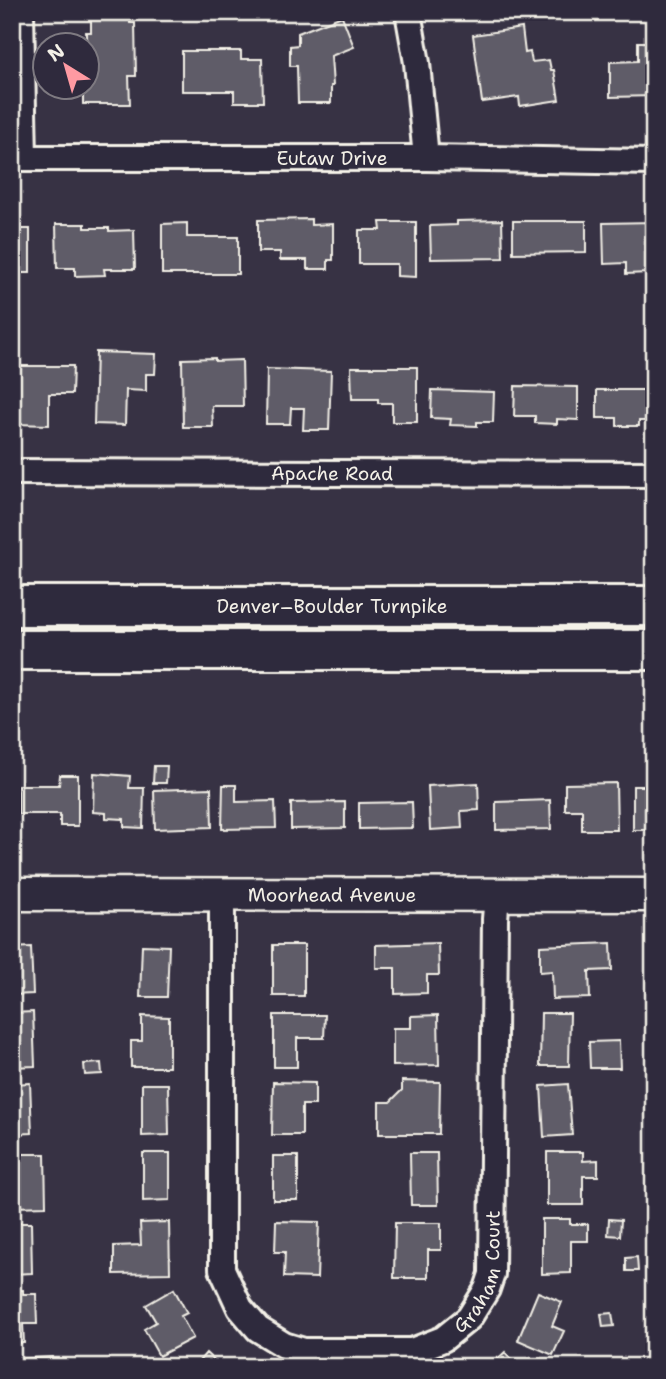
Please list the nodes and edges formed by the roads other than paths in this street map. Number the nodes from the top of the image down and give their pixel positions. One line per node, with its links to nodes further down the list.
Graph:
1 (22, 12): 3 (street)
2 (408, 12): 4 (street)
3 (18, 158): 4 (street, Eutaw Drive)
4 (426, 158): 5 (street, Eutaw Drive)
5 (654, 162)
6 (12, 472): 7 (street, Apache Road)
7 (654, 474)
8 (12, 606): 9 (highway, Denver–Boulder Turnpike)
9 (654, 607)
10 (12, 650): 11 (highway)
11 (654, 650)
12 (12, 894): 15 (street, Moorhead Avenue)
13 (497, 895): 14 (street, Moorhead Avenue); 15 (street, Moorhead Avenue); 15 (street, Graham Court)
14 (654, 895)
15 (222, 896)

